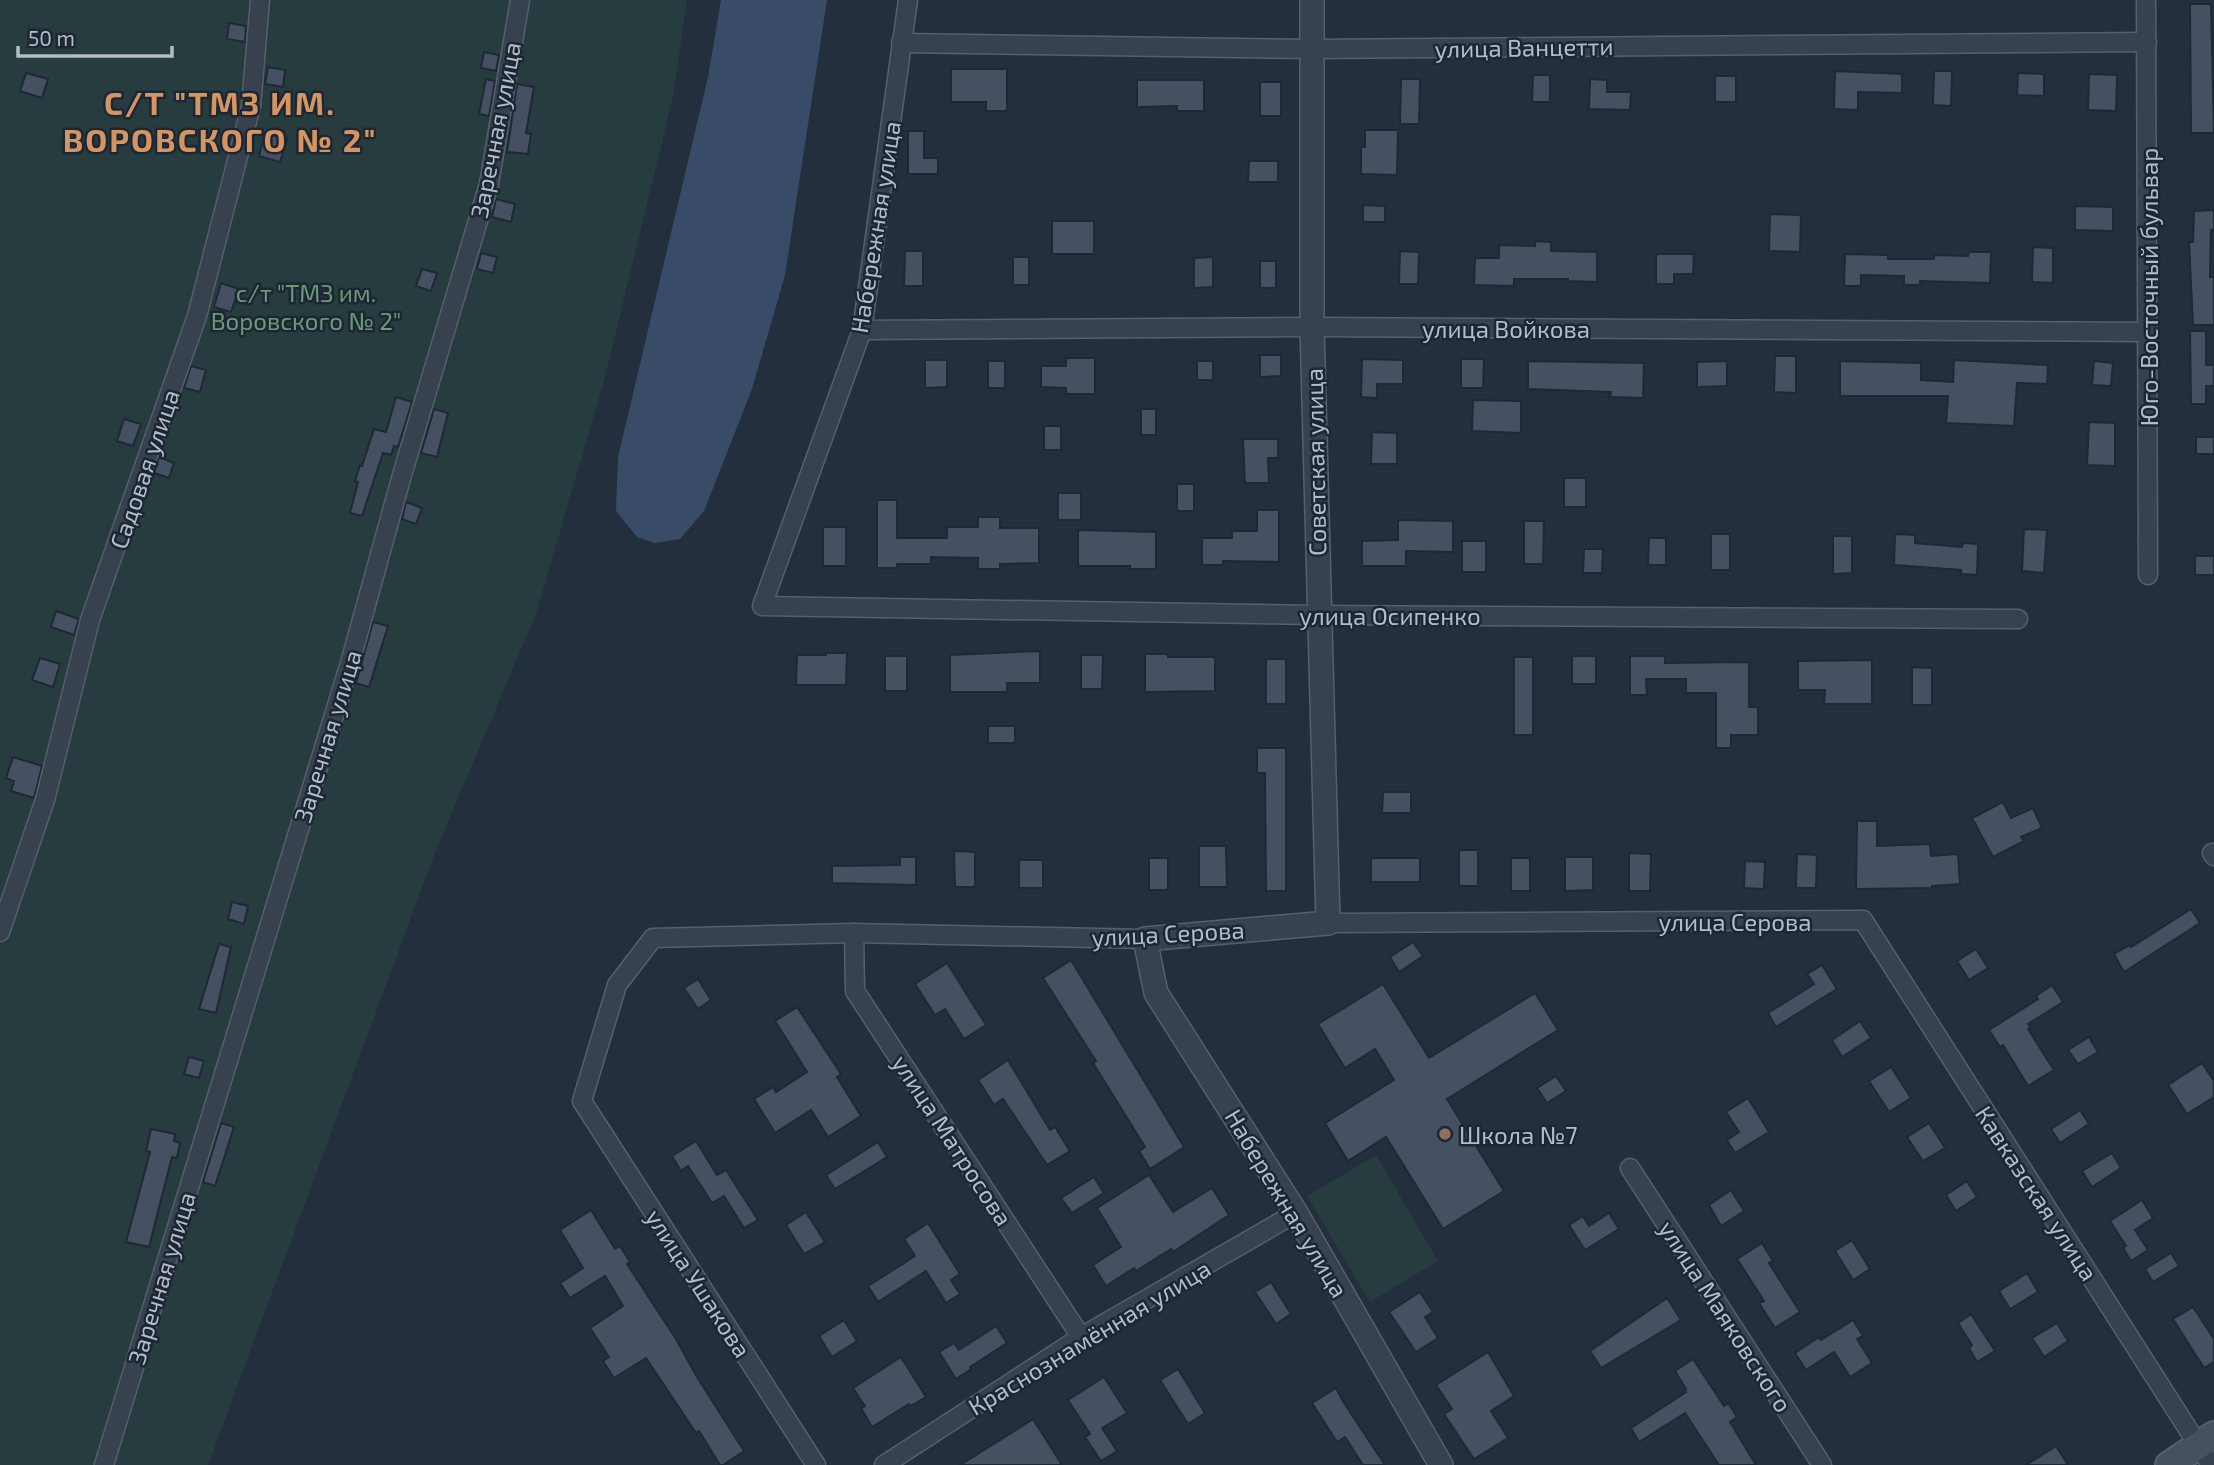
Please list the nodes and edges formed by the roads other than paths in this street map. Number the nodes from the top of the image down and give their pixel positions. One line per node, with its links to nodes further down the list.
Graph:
1 (260, 0): 18 (street, Садовая улица)
2 (520, 0): 26 (street, Заречная улица)
3 (908, 0): 7 (street, Набережная улица)
4 (1312, 0): 8 (street, Советская улица)
5 (2146, 0): 6 (street, Юго-Восточный бульвар)
6 (2147, 42): 8 (street, улица Ванцетти); 11 (street, Юго-Восточный бульвар)
7 (901, 43): 8 (street, улица Ванцетти); 10 (street, Набережная улица)
8 (1312, 49): 9 (street, Советская улица)
9 (1312, 327): 10 (street, улица Войкова); 11 (street, улица Войкова); 14 (street, Советская улица)
10 (862, 330): 13 (street, Набережная улица)
11 (2149, 332): 12 (street, Юго-Восточный бульвар)
12 (2148, 575)
13 (761, 606): 14 (street, улица Осипенко)
14 (1319, 615): 15 (street, улица Осипенко); 17 (street, Советская улица)
15 (2018, 619)
16 (1863, 920): 17 (street, улица Серова); 25 (street, Кавказская улица)
17 (1328, 923): 20 (street, улица Серова)
18 (0, 932)
19 (854, 933): 20 (street, улица Серова); 21 (street, улица Серова); 24 (street, улица Матросова)
20 (1144, 939): 23 (street, Набережная улица)
21 (582, 1101): 27 (street, улица Ушакова)
22 (1630, 1168): 30 (street, улица Маяковского)
23 (1296, 1213): 24 (street, Краснознамённая улица); 29 (street, Набережная улица)
24 (1082, 1337): 28 (street, Краснознамённая улица)
25 (2208, 1448): 31 (main road)
26 (104, 1465)
27 (816, 1465)
28 (884, 1465)
29 (1441, 1465)
30 (1822, 1465)
31 (2169, 1465)

